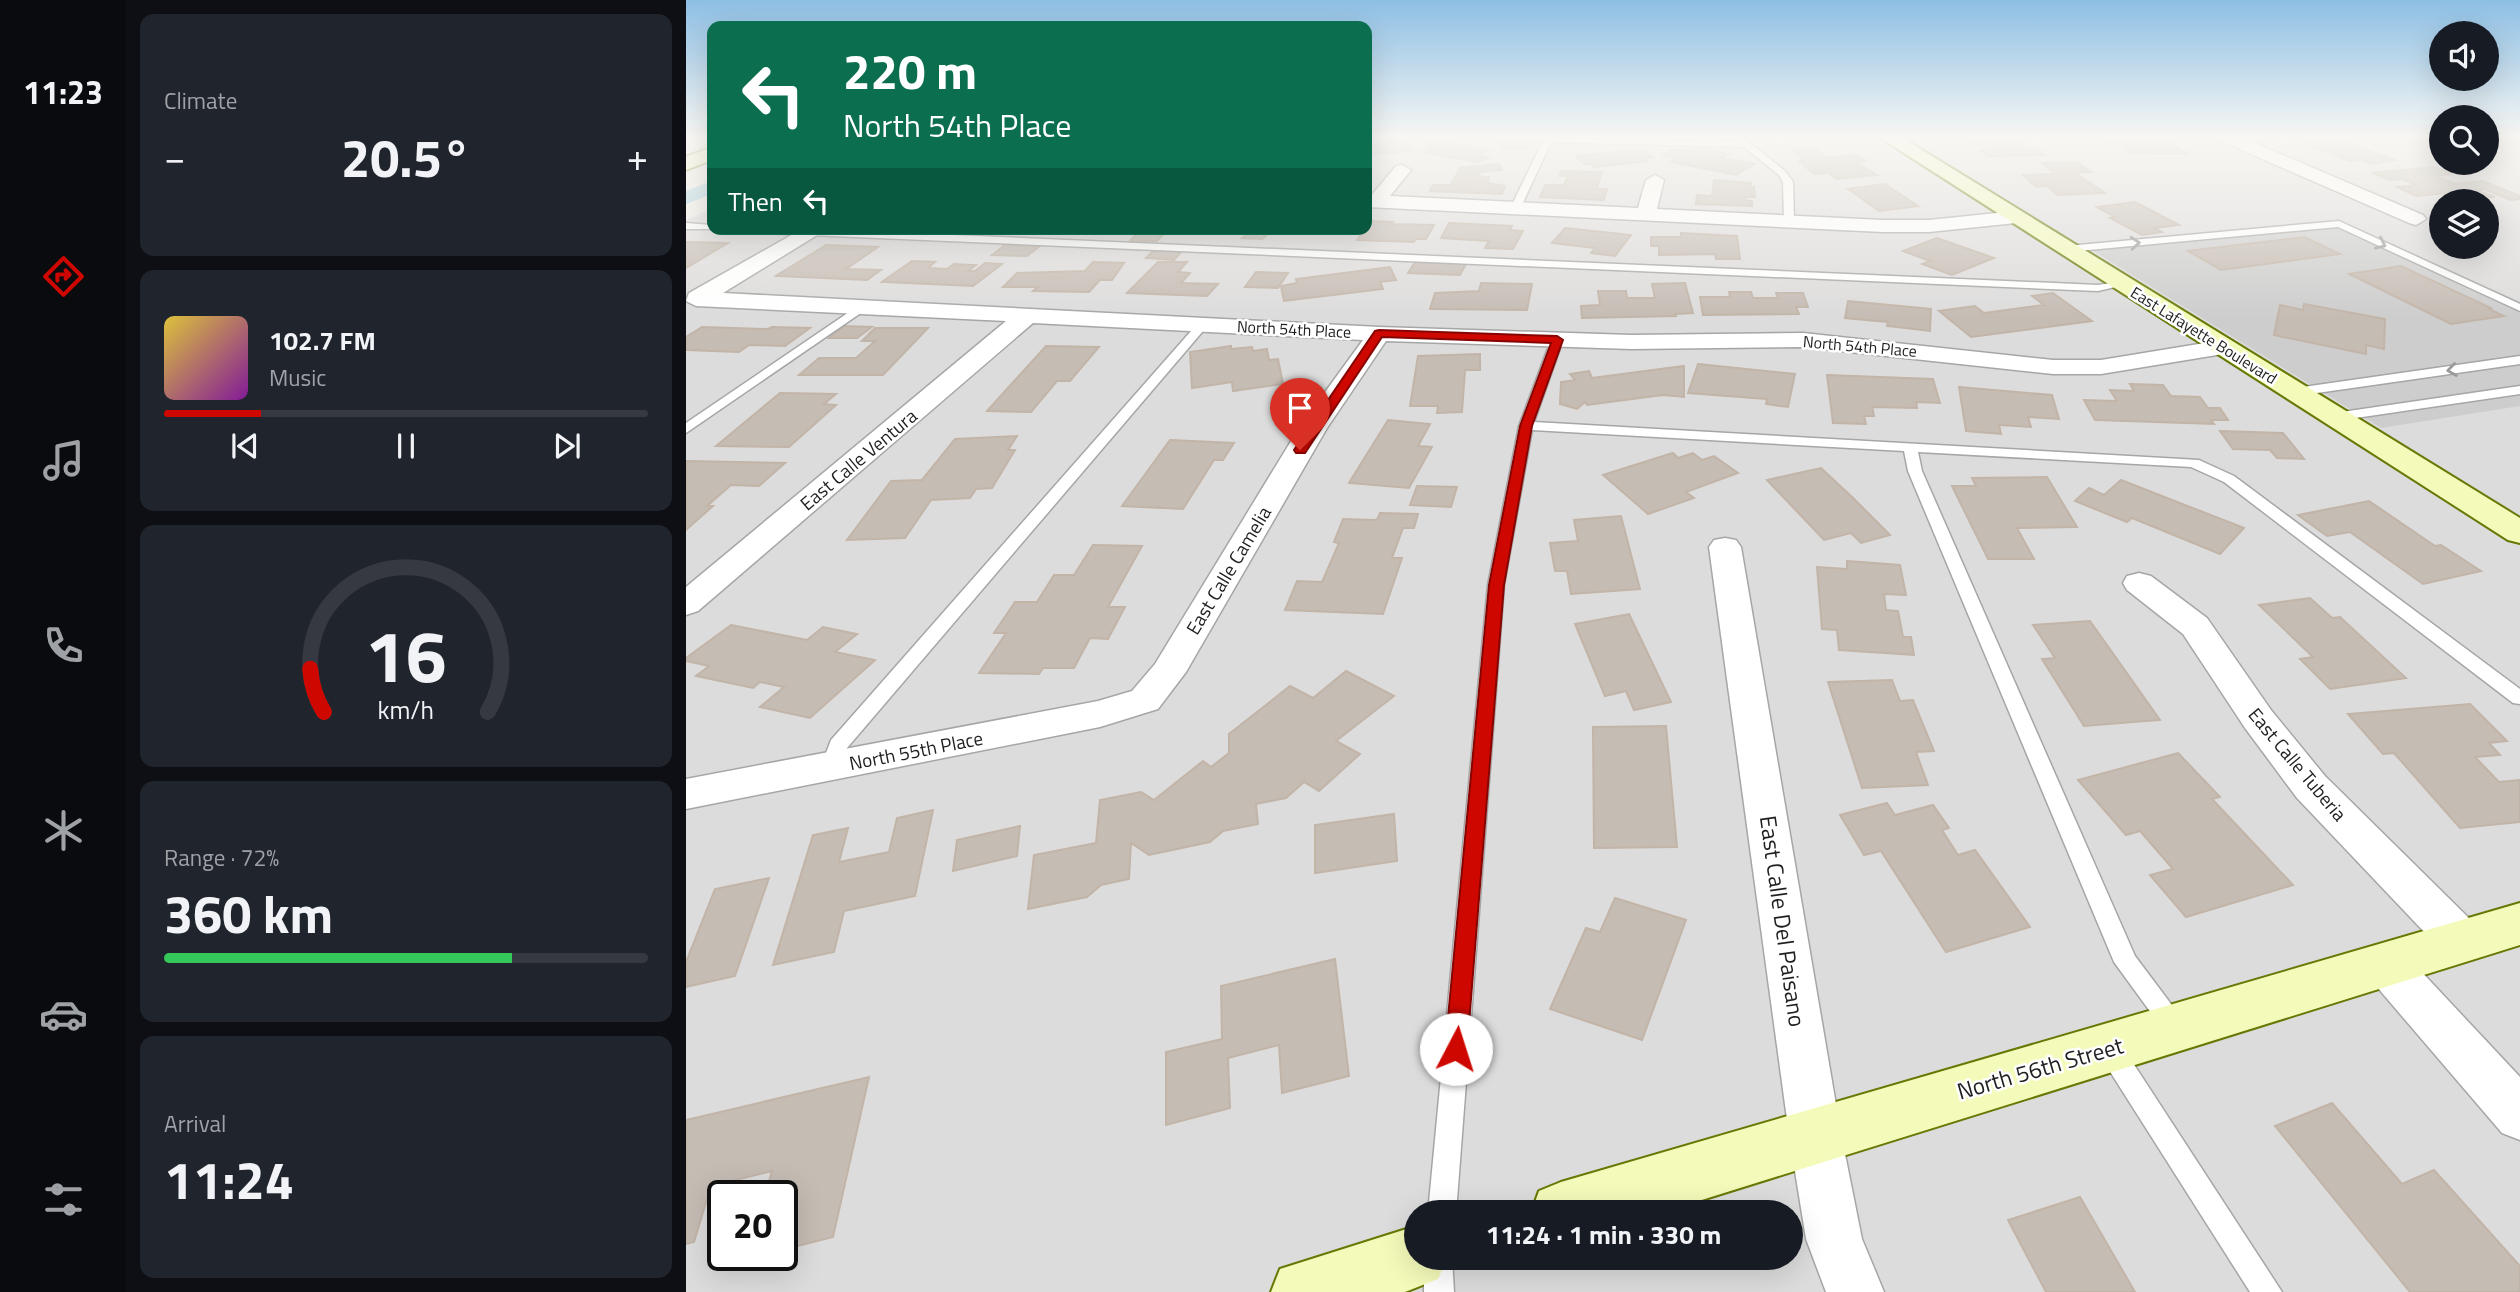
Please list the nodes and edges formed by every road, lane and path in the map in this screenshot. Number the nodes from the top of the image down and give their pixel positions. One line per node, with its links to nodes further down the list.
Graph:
1 (1521, 197): 7 (lane)
2 (1651, 197): 8 (street)
3 (1788, 197): 11 (lane)
4 (1984, 197): 9 (street, East Lafayette Boulevard)
5 (2366, 197): 10 (street)
6 (1372, 201): 7 (street)
7 (1515, 209): 8 (street)
8 (1646, 216): 11 (street)
9 (2016, 217): 11 (street); 16 (street, East Lafayette Boulevard)
10 (2416, 219)
11 (1789, 222)
12 (686, 226): 13 (lane)
13 (707, 228)
14 (807, 235): 18 (street)
15 (905, 235): 17 (lane)
16 (2067, 249): 17 (street, East Lafayette Boulevard); 20 (lane, one-way to 20)
17 (2123, 284): 25 (street, East Lafayette Boulevard)
18 (692, 301): 19 (street, North 54th Place)
19 (865, 306): 21 (street, North 54th Place); 31 (lane)
20 (2520, 308)
21 (1029, 314): 22 (street, North 54th Place); 36 (street, East Calle Ventura)
22 (1203, 324): 23 (street, North 54th Place); 39 (lane)
23 (1379, 334): 24 (street, North 54th Place); 38 (street, East Calle Camelia)
24 (1557, 340): 25 (street, North 54th Place); 30 (lane)
25 (2223, 347): 28 (street, East Lafayette Boulevard)
26 (2520, 360): 28 (lane, one-way to 28)
27 (2520, 390): 29 (lane)
28 (2296, 392): 29 (street, East Lafayette Boulevard)
29 (2336, 417): 33 (street, East Lafayette Boulevard)
30 (1526, 426): 32 (lane); 48 (lane)
31 (686, 429)
32 (1910, 447): 37 (lane); 44 (lane)
33 (2520, 533)
34 (1725, 547): 47 (street, East Calle Del Paisano)
35 (2139, 583): 42 (street, East Calle Tuberia)
36 (686, 604)
37 (2520, 698)
38 (1145, 700): 39 (street, North 55th Place)
39 (831, 766): 40 (street, North 55th Place)
40 (686, 794)
41 (2520, 923): 42 (street, North 56th Street)
42 (2463, 942): 43 (street, North 56th Street)
43 (2387, 966): 44 (street, North 56th Street); 46 (street)
44 (2176, 1028): 45 (street, North 56th Street)
45 (2109, 1048): 47 (street, North 56th Street); 55 (lane)
46 (2520, 1115)
47 (1815, 1134): 49 (street, North 56th Street); 54 (street, East Calle Del Paisano)
48 (1443, 1200)
49 (1603, 1200)
50 (1404, 1261): 52 (street)
51 (1438, 1270): 53 (lane)
52 (1303, 1292)
53 (1439, 1292)
54 (1855, 1292)
55 (2267, 1292)

